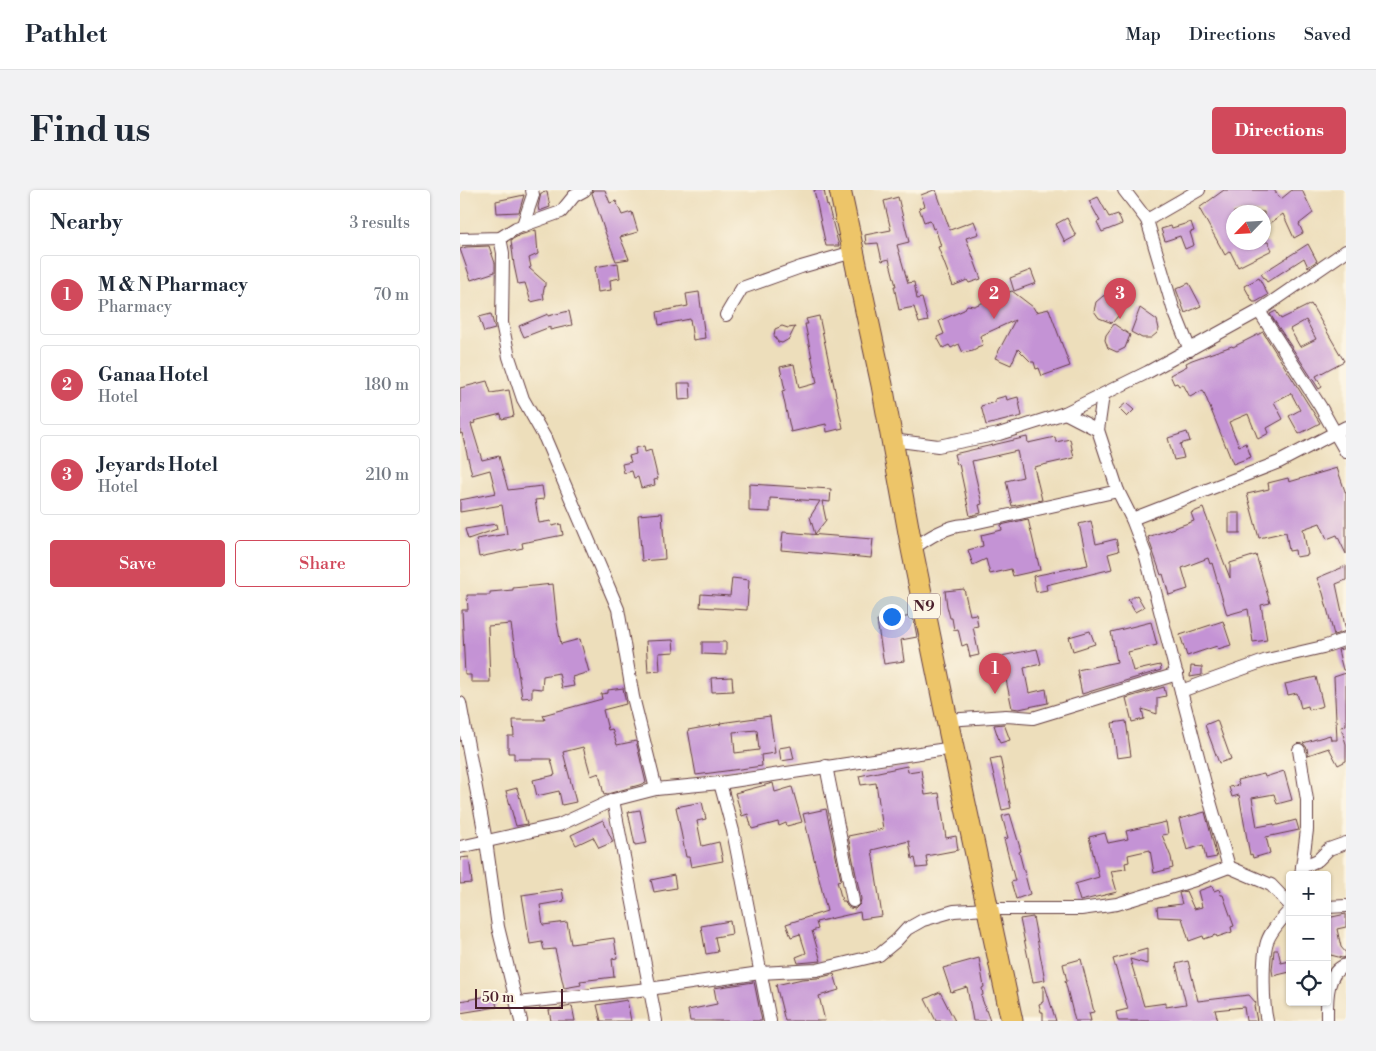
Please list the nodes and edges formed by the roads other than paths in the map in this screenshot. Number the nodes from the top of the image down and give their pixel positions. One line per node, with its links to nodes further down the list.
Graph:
1 (532, 190): 7 (street)
2 (585, 190): 7 (street)
3 (840, 190): 11 (highway, N9)
4 (1124, 190): 6 (street)
5 (1199, 190): 6 (street)
6 (1147, 220): 14 (street)
7 (523, 226): 9 (street)
8 (460, 238): 9 (street)
9 (500, 238): 34 (street)
10 (1346, 251): 12 (street)
11 (854, 252): 13 (street); 19 (highway, N9)
12 (1259, 311): 14 (street); 18 (street)
13 (726, 315)
14 (1190, 350): 15 (street)
15 (1103, 395): 16 (street); 17 (street)
16 (1065, 414): 17 (street); 19 (street)
17 (1098, 430): 21 (street)
18 (1340, 430): 20 (street); 22 (street)
19 (892, 440): 23 (highway, N9)
20 (1346, 452)
21 (1118, 491): 22 (street); 23 (street)
22 (1132, 519): 25 (street)
23 (912, 549): 28 (highway, N9)
24 (1346, 639): 26 (street)
25 (1177, 674): 26 (street); 28 (street)
26 (1181, 691): 39 (street)
27 (460, 703): 31 (street)
28 (947, 720): 29 (highway, N9)
29 (953, 748): 32 (street); 45 (highway, N9)
30 (1298, 750): 40 (street)
31 (465, 755): 36 (street)
32 (826, 766): 33 (street); 41 (street)
33 (720, 783): 34 (street); 48 (street)
34 (656, 789): 35 (street)
35 (613, 800): 36 (street); 49 (street)
36 (486, 841): 38 (street); 50 (street)
37 (1346, 843): 40 (street)
38 (460, 847)
39 (1229, 867): 42 (street); 45 (street)
40 (1302, 871)
41 (853, 901)
42 (1286, 901)
43 (1346, 906): 44 (street)
44 (1331, 907)
45 (987, 909): 48 (street); 54 (highway, N9)
46 (1286, 915): 55 (street)
47 (1346, 965): 56 (street)
48 (760, 973): 49 (street); 53 (street)
49 (650, 989): 50 (street); 52 (street)
50 (517, 1003): 51 (street)
51 (521, 1021)
52 (656, 1021)
53 (770, 1021)
54 (1012, 1021)
55 (1267, 1021)
56 (1327, 1021)

